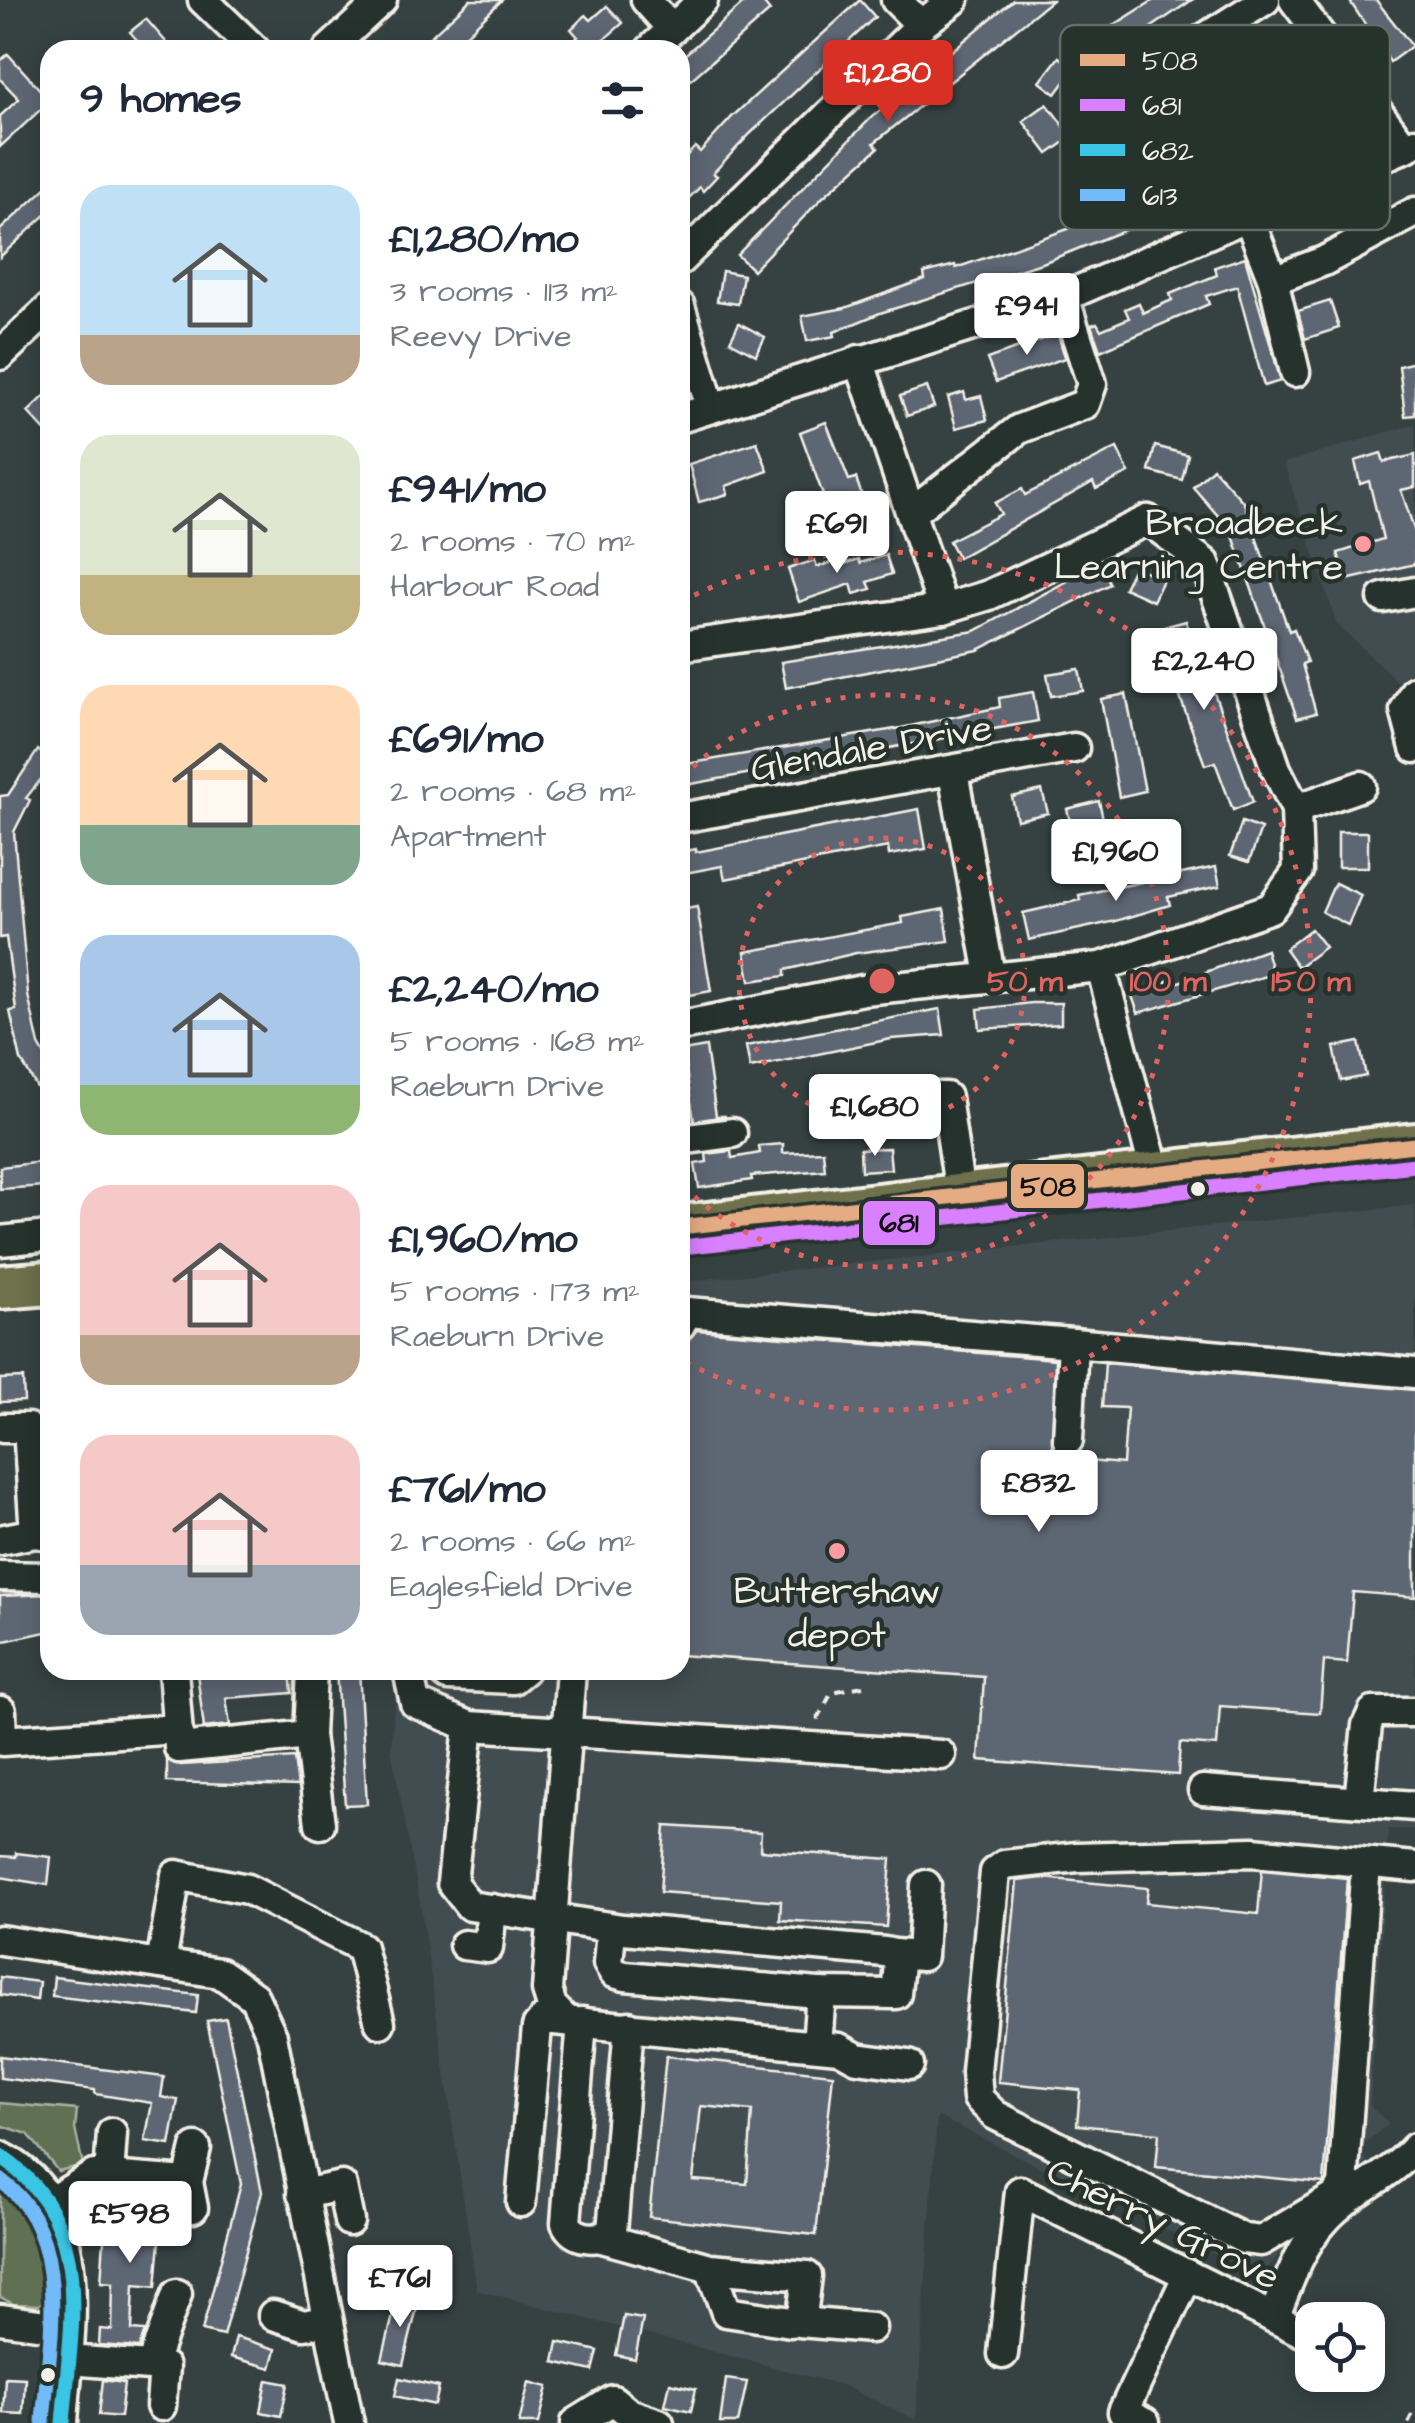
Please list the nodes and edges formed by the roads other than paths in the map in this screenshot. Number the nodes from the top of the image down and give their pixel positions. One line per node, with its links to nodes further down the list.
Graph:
1 (203, 0): 13 (street)
2 (382, 0): 14 (street)
3 (646, 0): 12 (street)
4 (703, 0): 12 (street)
5 (896, 0): 9 (street)
6 (954, 0): 9 (street)
7 (1265, 0): 10 (street)
8 (1294, 0): 11 (street)
9 (921, 25): 23 (street)
10 (1225, 25)
11 (1314, 25)
12 (672, 29): 15 (street)
13 (245, 40)
14 (339, 40)
15 (660, 40)
16 (1390, 121): 17 (street)
17 (1410, 146)
18 (1415, 212): 19 (street)
19 (1390, 225)
20 (1216, 230): 25 (street)
21 (1253, 230): 24 (street)
22 (1382, 230): 24 (street)
23 (690, 250)
24 (1273, 280): 30 (street)
25 (1064, 297): 29 (street); 33 (street)
26 (40, 317): 28 (street)
27 (690, 340): 31 (street)
28 (0, 355)
29 (859, 360): 31 (street); 33 (street)
30 (1295, 372)
31 (710, 408): 32 (street)
32 (690, 415)
33 (911, 513): 36 (street)
34 (1415, 592): 35 (street)
35 (1383, 598)
36 (943, 609): 37 (street); 43 (street)
37 (690, 645)
38 (1415, 691): 40 (street)
39 (1074, 748): 41 (street, Glendale Drive)
40 (1415, 748)
41 (953, 772): 44 (street, Glendale Drive); 46 (street)
42 (1360, 786): 43 (street)
43 (1296, 809): 45 (street)
44 (690, 816)
45 (1101, 967): 46 (street); 52 (street)
46 (990, 975): 47 (street)
47 (690, 1024)
48 (914, 1097): 53 (street)
49 (732, 1133): 50 (street)
50 (690, 1139)
51 (1415, 1145): 52 (highway)
52 (1156, 1176): 53 (highway)
53 (960, 1196): 54 (highway)
54 (690, 1217)
55 (40, 1237): 56 (street)
56 (0, 1240)
57 (40, 1284): 58 (highway)
58 (0, 1287)
59 (690, 1312): 60 (street)
60 (1074, 1343): 61 (street); 63 (street)
61 (1415, 1373)
62 (3, 1428): 64 (street)
63 (1068, 1440)
64 (40, 1519)
65 (40, 1534): 66 (street)
66 (0, 1540)
67 (0, 1576): 68 (street)
68 (40, 1576)
69 (174, 1680): 76 (street)
70 (312, 1680): 78 (street)
71 (410, 1680): 75 (street)
72 (570, 1680): 77 (street)
73 (2, 1711): 76 (street)
74 (1415, 1712): 81 (street)
75 (469, 1726): 77 (street); 86 (street)
76 (177, 1729): 78 (street)
77 (564, 1731): 79 (street); 87 (street)
78 (309, 1735): 83 (street)
79 (941, 1755)
80 (1204, 1790): 81 (street)
81 (1359, 1802): 82 (street)
82 (1415, 1806)
83 (320, 1824)
84 (1391, 1865): 84 (street)
85 (926, 1885): 91 (street)
86 (492, 1909): 87 (street); 90 (street)
87 (543, 1916): 88 (street); 94 (street)
88 (623, 1929): 91 (street); 93 (street)
89 (0, 1940): 92 (street)
90 (488, 1948)
91 (894, 1954): 93 (street)
92 (161, 1964): 95 (street); 104 (street)
93 (821, 1993): 97 (street)
94 (575, 2021): 96 (street); 106 (street); 108 (street)
95 (380, 2023)
96 (629, 2026): 97 (street); 108 (street)
97 (817, 2045): 98 (street)
98 (909, 2065)
99 (112, 2133): 103 (street)
100 (196, 2148): 103 (street)
101 (1415, 2148): 113 (street)
102 (0, 2156): 105 (street)
103 (109, 2176): 105 (street)
104 (302, 2194): 107 (street); 115 (street)
105 (52, 2201): 117 (street)
106 (521, 2202)
107 (349, 2222)
108 (602, 2238): 109 (street)
109 (710, 2268): 116 (street); 116 (street)
110 (1188, 2275): 113 (street, Cherry Grove); 120 (street, Cherry Grove); 128 (street)
111 (178, 2294): 122 (street)
112 (273, 2315): 115 (street)
113 (1274, 2318): 119 (street, Cherry Grove)
114 (0, 2319): 117 (street)
115 (326, 2321): 125 (street)
116 (798, 2322): 118 (street)
117 (68, 2328): 121 (street)
118 (872, 2328)
119 (1295, 2328)
120 (1002, 2354)
121 (66, 2360): 122 (street); 124 (street)
122 (152, 2363): 123 (street)
123 (161, 2406)
124 (62, 2423)
125 (349, 2423)
126 (576, 2423): 127 (street)
127 (659, 2423)
128 (1144, 2423)

